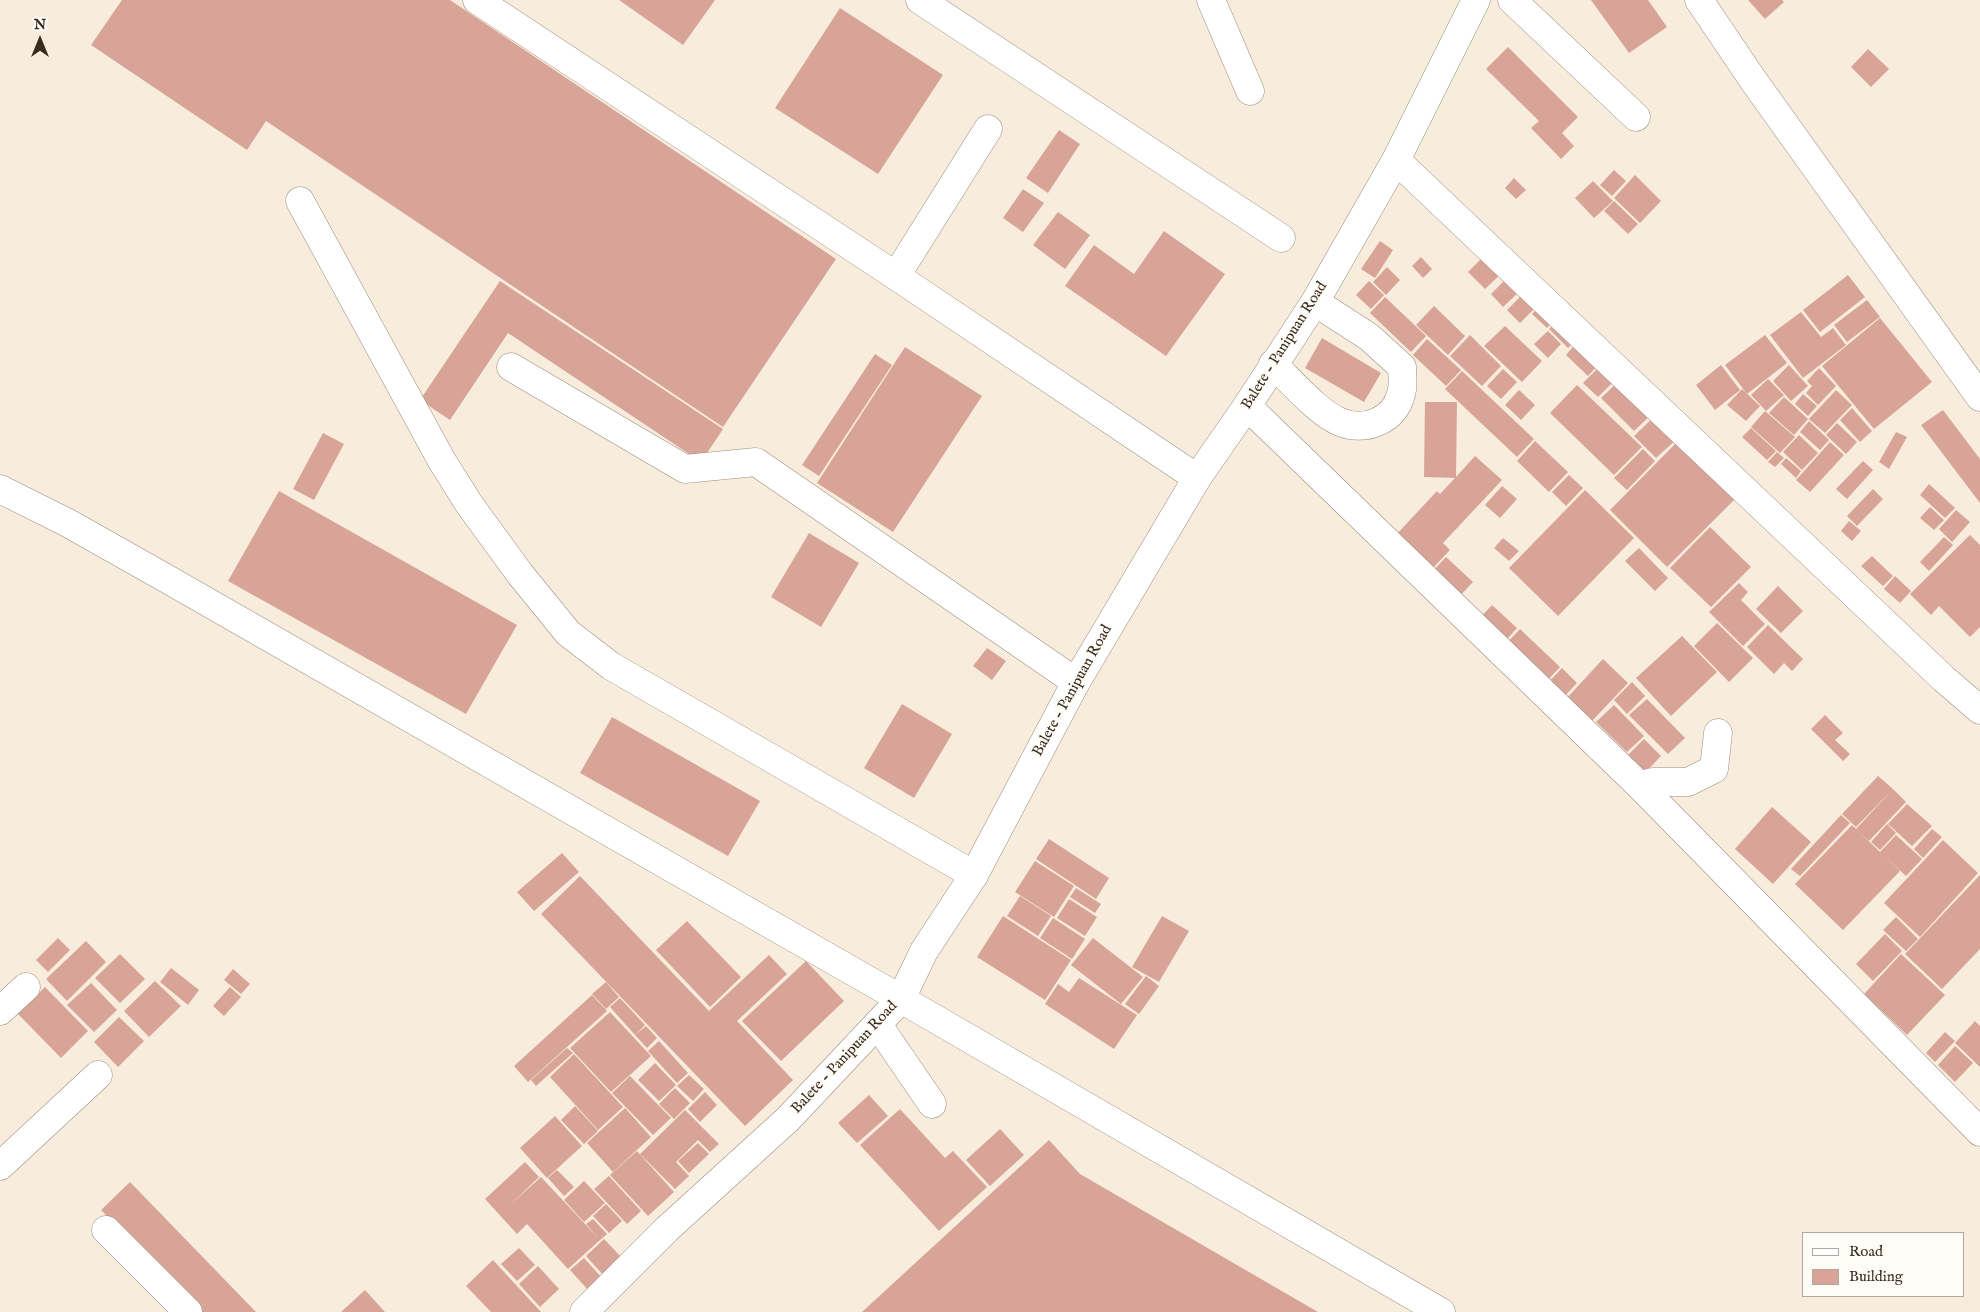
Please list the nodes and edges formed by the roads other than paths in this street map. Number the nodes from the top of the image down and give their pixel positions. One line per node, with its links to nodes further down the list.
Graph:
1 (477, 0): 13 (street)
2 (920, 0): 12 (street)
3 (1211, 0): 7 (street)
4 (1476, 0): 10 (street, Balete - Panipuan Road)
5 (1512, 0): 8 (street)
6 (1699, 0): 17 (street)
7 (1250, 91)
8 (1636, 117)
9 (988, 129): 13 (street)
10 (1396, 160): 14 (street, Balete - Panipuan Road); 22 (street)
11 (300, 200): 25 (street)
12 (1280, 238)
13 (896, 276): 19 (street)
14 (1315, 302): 15 (street, Balete - Panipuan Road); 15 (street)
15 (1273, 364): 18 (street, Balete - Panipuan Road)
16 (511, 367): 21 (street)
17 (1980, 398)
18 (1248, 406): 19 (street, Balete - Panipuan Road); 24 (street)
19 (1197, 478): 21 (street, Balete - Panipuan Road)
20 (0, 489): 27 (street)
21 (1076, 682): 25 (street, Balete - Panipuan Road)
22 (1980, 710)
23 (1718, 732): 24 (street)
24 (1640, 786): 32 (street)
25 (974, 875): 27 (street, Balete - Panipuan Road)
26 (26, 988): 28 (street)
27 (901, 999): 29 (street, Balete - Panipuan Road); 37 (street)
28 (0, 1011)
29 (878, 1026): 31 (street); 36 (street, Balete - Panipuan Road)
30 (98, 1075): 33 (street)
31 (932, 1104)
32 (1980, 1132)
33 (0, 1166)
34 (106, 1230): 35 (street)
35 (188, 1312)
36 (584, 1312)
37 (1441, 1312)

